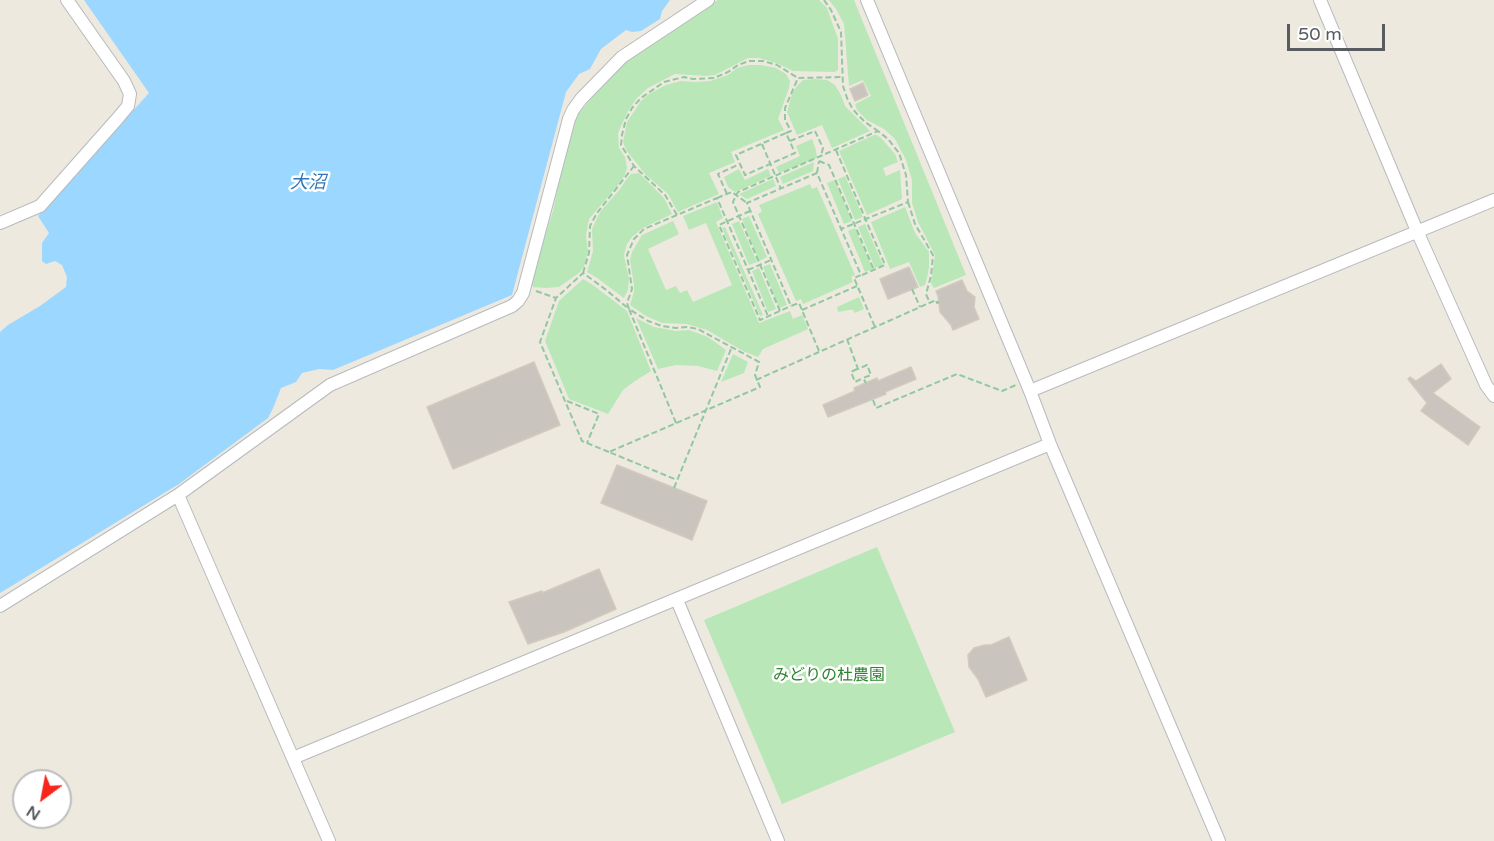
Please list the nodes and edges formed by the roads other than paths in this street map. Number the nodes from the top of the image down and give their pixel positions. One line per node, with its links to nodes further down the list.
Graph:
1 (67, 0): 6 (street)
2 (708, 0): 11 (street)
3 (867, 0): 8 (street)
4 (1320, 0): 7 (street)
5 (1494, 200): 7 (street)
6 (0, 223)
7 (1417, 231): 8 (street); 9 (street)
8 (1028, 386): 10 (street)
9 (1494, 396)
10 (1050, 444): 12 (street); 17 (street)
11 (178, 495): 13 (street); 14 (street)
12 (677, 600): 14 (street); 16 (street)
13 (0, 606)
14 (293, 758): 15 (street)
15 (329, 841)
16 (778, 841)
17 (1219, 841)

